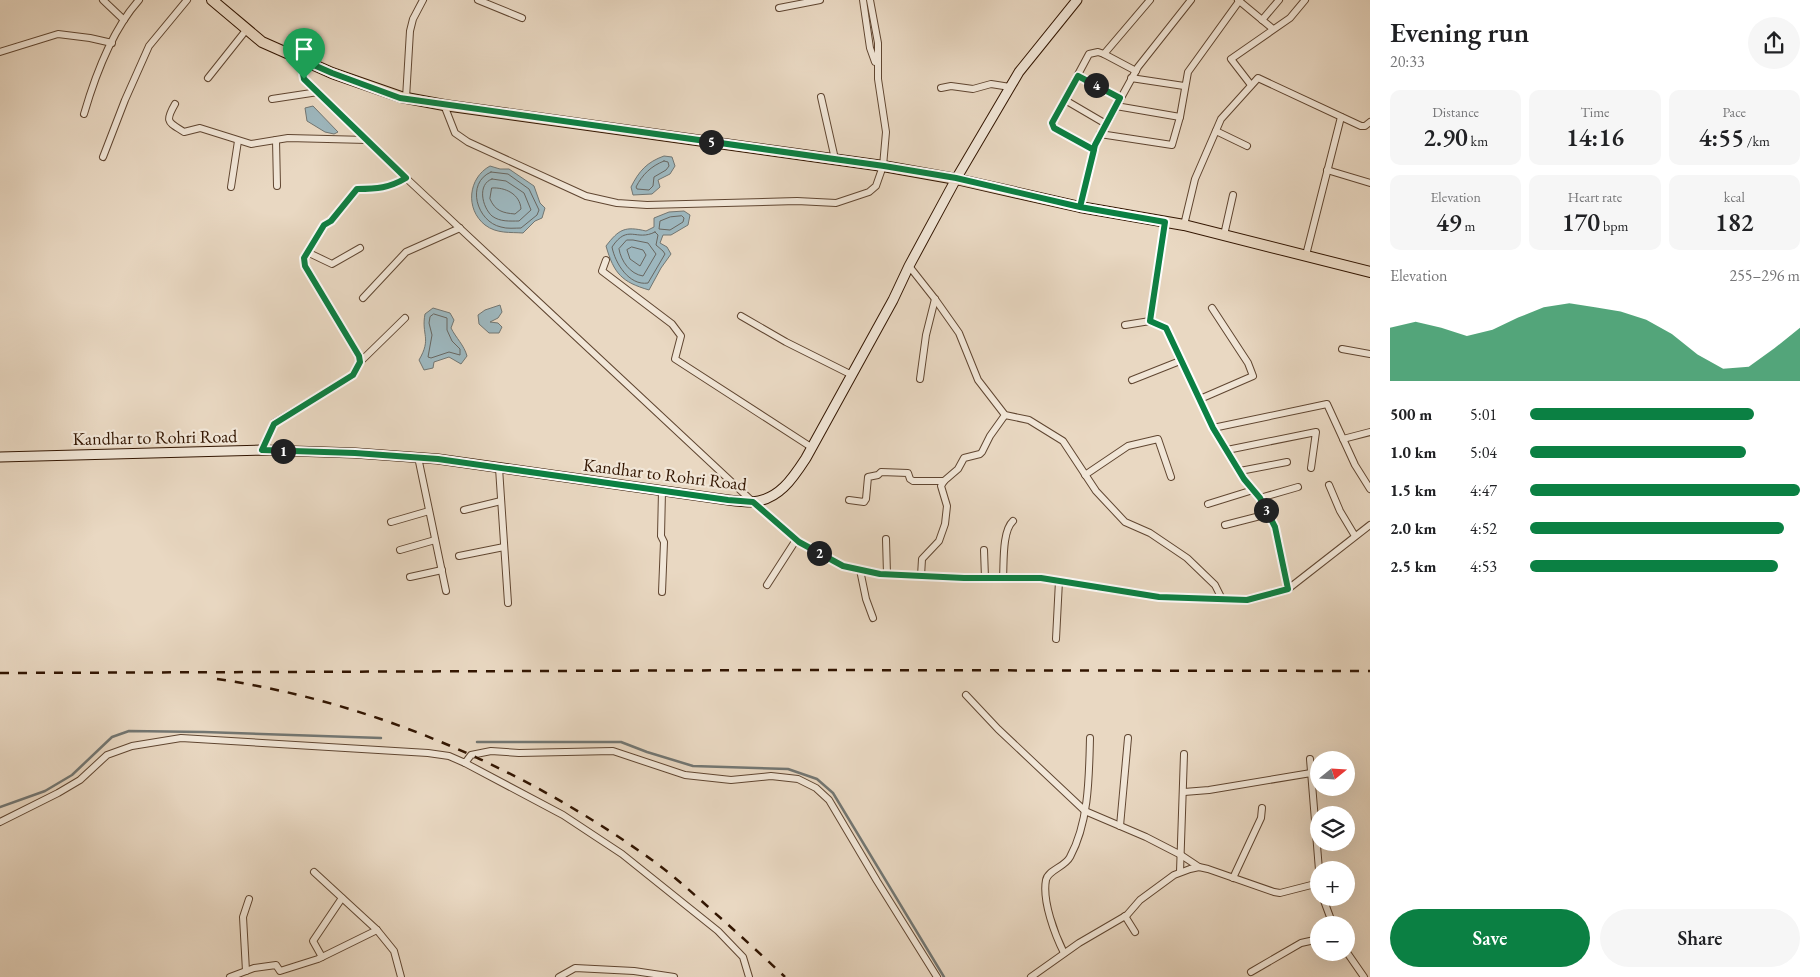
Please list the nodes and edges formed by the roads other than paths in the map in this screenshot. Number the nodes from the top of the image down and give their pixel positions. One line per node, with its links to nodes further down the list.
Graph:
1 (103, 0): 18 (street)
2 (139, 0): 18 (street)
3 (187, 0): 56 (street)
4 (212, 0): 20 (main road)
5 (423, 0): 37 (street)
6 (478, 0): 17 (street)
7 (820, 0): 16 (street)
8 (863, 0): 26 (street)
9 (870, 0): 26 (street)
10 (1077, 0): 33 (street, Kandhar to Rohri Road)
11 (1150, 0): 24 (street)
12 (1191, 0): 27 (street)
13 (1239, 0): 19 (street); 32 (street)
14 (1279, 0): 19 (street)
15 (1306, 0): 21 (street)
16 (779, 8)
17 (522, 18)
18 (124, 20): 22 (street)
19 (1262, 20): 21 (street)
20 (247, 29): 25 (main road); 29 (street)
21 (1273, 29): 31 (street)
22 (112, 43): 23 (street); 44 (street)
23 (0, 52)
24 (1104, 54): 27 (street); 28 (street)
25 (300, 59): 35 (street); 37 (main road)
26 (877, 68): 58 (street)
27 (1136, 71): 30 (street)
28 (1078, 76): 38 (street); 40 (street)
29 (208, 78)
30 (1132, 78): 32 (street); 38 (street)
31 (1252, 85): 46 (street); 49 (street)
32 (1184, 86): 45 (street)
33 (1010, 87): 34 (street); 61 (street, Kandhar to Rohri Road)
34 (941, 88)
35 (318, 92): 39 (street); 52 (street)
36 (821, 97): 57 (street)
37 (406, 98): 42 (main road)
38 (1120, 98): 43 (street)
39 (272, 99)
40 (1065, 100): 48 (street); 55 (street)
41 (174, 104): 53 (street)
42 (444, 105): 57 (main road); 58 (street)
43 (1116, 106): 45 (street); 48 (street)
44 (84, 114)
45 (1180, 117): 50 (street)
46 (1340, 117): 47 (street); 59 (street)
47 (1370, 122)
48 (1106, 124): 50 (street)
49 (1216, 131): 54 (street); 68 (street)
50 (1100, 134): 55 (street)
51 (276, 140): 52 (street); 53 (street); 63 (street)
52 (367, 140): 60 (street)
53 (238, 141): 64 (street)
54 (1247, 146)
55 (1094, 150): 66 (street)
56 (103, 156)
57 (835, 159): 58 (main road)
58 (884, 166): 61 (main road)
59 (1327, 170): 62 (street); 73 (street)
60 (406, 178): 69 (street); 72 (street)
61 (956, 178): 66 (main road); 75 (street, Kandhar to Rohri Road)
62 (1370, 183)
63 (276, 186)
64 (231, 187)
65 (1233, 194): 70 (street)
66 (1080, 207): 67 (main road)
67 (1165, 222): 68 (main road); 82 (street)
68 (1184, 225): 70 (main road)
69 (460, 228): 77 (street); 116 (street)
70 (1224, 235): 73 (main road)
71 (360, 248): 72 (street)
72 (309, 253): 87 (street)
73 (1306, 255): 76 (main road)
74 (606, 260): 96 (street)
75 (909, 266): 78 (street); 88 (street, Kandhar to Rohri Road)
76 (1370, 272)
77 (363, 298)
78 (936, 299): 89 (street); 92 (street)
79 (1212, 308): 91 (street)
80 (740, 316): 88 (street)
81 (405, 318): 87 (street)
82 (1150, 321): 83 (street); 86 (street)
83 (1125, 325)
84 (1342, 348): 85 (street)
85 (1370, 354)
86 (1180, 361): 90 (street); 91 (street)
87 (360, 362): 97 (street)
88 (852, 375): 96 (street, Kandhar to Rohri Road)
89 (920, 379)
90 (1132, 380)
91 (1200, 399): 93 (street)
92 (1005, 415): 105 (street); 107 (street)
93 (1213, 428): 95 (street); 98 (street)
94 (1370, 432): 95 (street)
95 (1343, 439): 110 (street)
96 (811, 447): 116 (street, Kandhar to Rohri Road)
97 (262, 450): 99 (street, Kandhar to Rohri Road); 100 (street, Kandhar to Rohri Road)
98 (1227, 450): 103 (street); 104 (street)
99 (0, 457)
100 (418, 458): 102 (street, Kandhar to Rohri Road); 119 (street)
101 (1287, 462): 104 (street)
102 (498, 468): 112 (street, Kandhar to Rohri Road); 115 (street)
103 (1311, 468)
104 (1240, 471): 111 (street)
105 (1085, 475): 106 (street); 145 (street)
106 (1171, 477)
107 (944, 481): 114 (street); 136 (street)
108 (1329, 485): 125 (street)
109 (1298, 486): 113 (street)
110 (1370, 489)
111 (1253, 490): 113 (street); 117 (street)
112 (662, 491): 116 (street, Kandhar to Rohri Road); 144 (street)
113 (1260, 498): 120 (street)
114 (849, 500)
115 (501, 501): 118 (street); 129 (street)
116 (753, 502): 128 (street)
117 (1208, 504)
118 (464, 510)
119 (429, 511): 122 (street); 127 (street)
120 (1268, 514): 124 (street); 142 (street)
121 (1014, 521): 139 (street)
122 (391, 522)
123 (1370, 524): 125 (street)
124 (1225, 525)
125 (1355, 536): 142 (street)
126 (886, 539): 135 (street)
127 (436, 540): 130 (street); 133 (street)
128 (796, 540): 134 (street); 141 (street)
129 (504, 547): 132 (street); 146 (street)
130 (400, 550)
131 (984, 550): 138 (street)
132 (459, 556)
133 (442, 570): 137 (street); 143 (street)
134 (860, 570): 135 (street); 147 (street)
135 (887, 574): 136 (street)
136 (921, 576): 138 (street)
137 (410, 578)
138 (985, 578): 139 (street)
139 (1003, 578): 140 (street)
140 (1059, 580): 145 (street); 148 (street)
141 (767, 585)
142 (1288, 589): 145 (street)
143 (446, 591)
144 (662, 592)
145 (1222, 599)
146 (508, 603)
147 (873, 618)
148 (1056, 639)
149 (966, 695): 158 (street)
150 (1090, 738): 158 (street)
151 (1128, 738): 160 (street)
152 (1184, 754): 155 (street)
153 (465, 763): 159 (street); 185 (street); 186 (street)
154 (1310, 773): 155 (street)
155 (1184, 792): 161 (street)
156 (1313, 796): 162 (street)
157 (1262, 808): 166 (street)
158 (1085, 810): 160 (street); 174 (street)
159 (0, 822)
160 (1120, 826): 161 (street)
161 (1180, 855): 163 (street); 165 (street)
162 (1318, 861)
163 (1199, 867): 165 (street); 166 (street)
164 (314, 872): 168 (street)
165 (1180, 872): 170 (street)
166 (1233, 878): 167 (street)
167 (1310, 885)
168 (342, 898): 171 (street); 175 (street)
169 (249, 899): 177 (street)
170 (1125, 916): 172 (street); 174 (street)
171 (377, 930): 175 (street); 182 (street)
172 (1135, 932)
173 (1310, 940): 178 (street)
174 (1064, 954): 187 (street)
175 (322, 957): 179 (street)
176 (1353, 961): 188 (street)
177 (246, 971): 179 (street); 181 (street)
178 (1251, 972)
179 (281, 974)
180 (634, 974): 183 (street); 184 (street)
181 (233, 976)
182 (401, 977)
183 (559, 977)
184 (674, 977)
185 (750, 977)
186 (937, 977)
187 (1031, 977)
188 (1364, 977)

